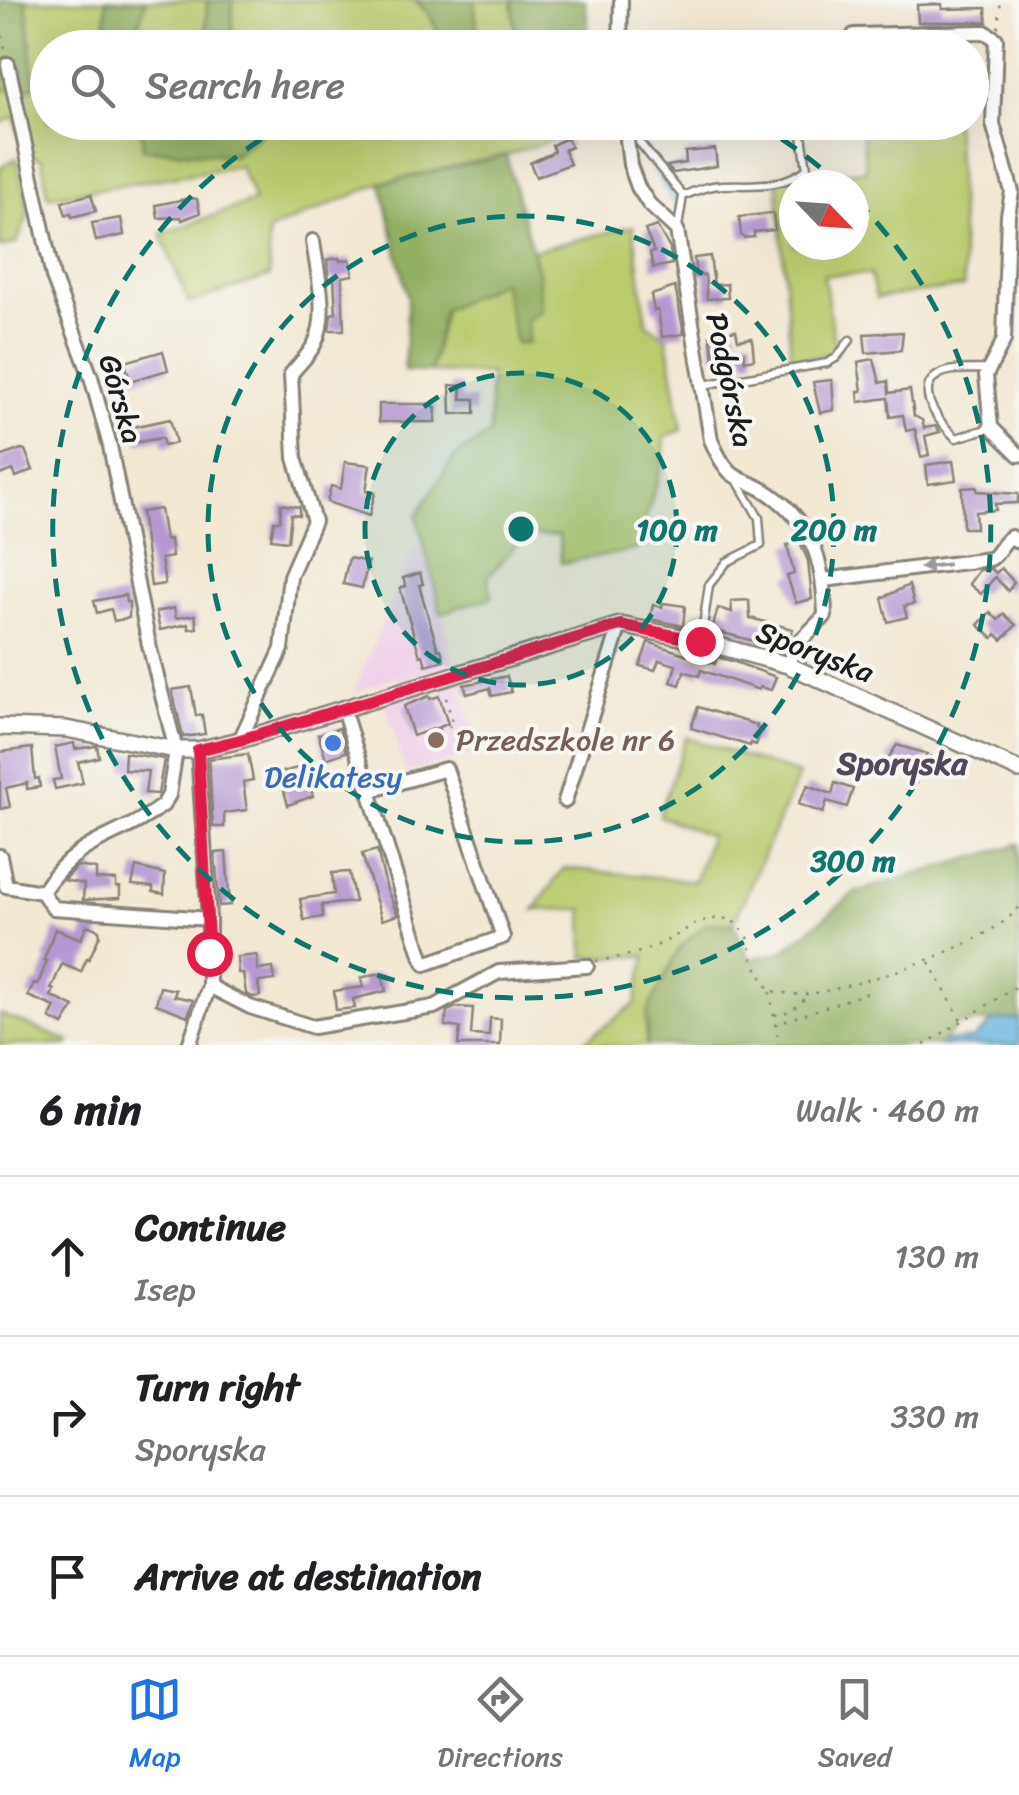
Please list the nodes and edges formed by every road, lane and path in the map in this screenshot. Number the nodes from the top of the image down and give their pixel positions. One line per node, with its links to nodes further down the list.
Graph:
1 (621, 0): 4 (street)
2 (1001, 0): 6 (path)
3 (0, 25): 7 (path)
4 (620, 30)
5 (989, 34): 6 (street)
6 (996, 39): 11 (street)
7 (8, 64): 31 (street, Górska)
8 (627, 140): 13 (street)
9 (639, 140): 12 (lane)
10 (802, 140): 12 (lane)
11 (1016, 191): 16 (street)
12 (683, 196): 13 (lane)
13 (677, 230): 17 (street, Podgórska)
14 (313, 241): 30 (street)
15 (850, 340): 17 (lane)
16 (989, 369): 18 (street); 18 (lane)
17 (702, 385): 20 (street, Podgórska)
18 (992, 427): 19 (street)
19 (1019, 455)
20 (736, 480): 22 (street, Podgórska); 24 (lane)
21 (1019, 542): 22 (street, one-way to 22)
22 (824, 580): 25 (street)
23 (620, 625): 24 (street, Sporyska); 27 (street, Sporyska); 35 (street)
24 (700, 641): 25 (street, Sporyska)
25 (788, 665): 33 (street, Sporyska)
26 (443, 686): 29 (path)
27 (343, 708): 30 (street, Sporyska); 34 (street)
28 (0, 727): 31 (street, Sporyska)
29 (438, 730)
30 (240, 740): 32 (street, Sporyska)
31 (176, 750): 32 (street, Sporyska); 37 (street)
32 (198, 750): 39 (street)
33 (1019, 770)
34 (369, 791): 34 (street)
35 (565, 802)
36 (0, 856): 37 (street)
37 (42, 892): 39 (street)
38 (1019, 907): 40 (path)
39 (209, 918): 43 (street)
40 (928, 960): 46 (path); 48 (path)
41 (588, 966): 43 (street); 44 (path)
42 (1019, 985): 48 (path)
43 (210, 986): 50 (street)
44 (770, 991): 46 (path); 47 (path)
45 (867, 993): 49 (path)
46 (807, 994): 47 (path)
47 (774, 1016): 49 (path)
48 (962, 1021): 52 (path)
49 (775, 1024): 51 (path)
50 (189, 1045)
51 (779, 1045)
52 (924, 1045)

